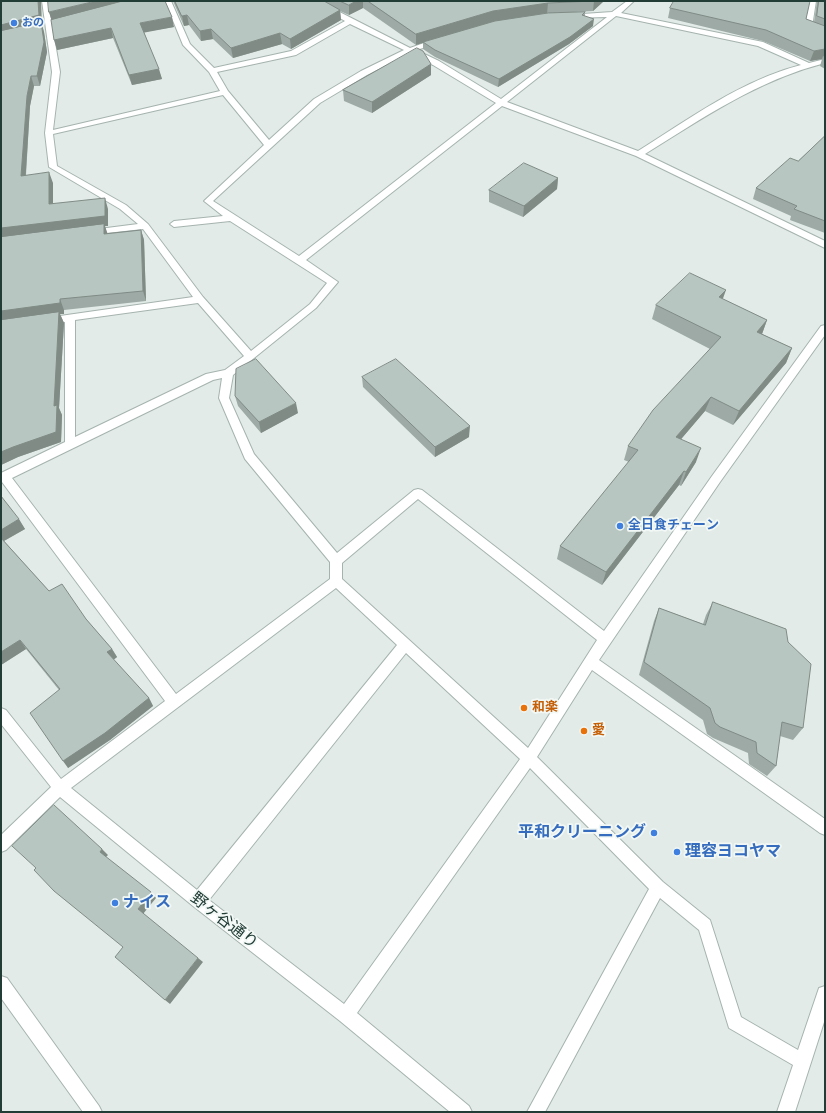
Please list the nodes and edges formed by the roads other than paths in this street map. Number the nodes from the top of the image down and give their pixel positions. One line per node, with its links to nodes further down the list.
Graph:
1 (45, 1): 17 (street)
2 (168, 1): 14 (street)
3 (313, 1): 8 (street)
4 (631, 1): 6 (street)
5 (813, 1): 9 (street)
6 (617, 14): 7 (street); 13 (street); 16 (street)
7 (562, 16)
8 (350, 21): 11 (street); 14 (street)
9 (825, 34)
10 (445, 39): 11 (street)
11 (410, 50): 16 (street); 18 (street)
12 (825, 61): 13 (street)
13 (807, 64): 19 (street)
14 (212, 71): 15 (street)
15 (225, 92): 17 (street); 18 (street)
16 (500, 102): 19 (street); 25 (street)
17 (49, 133): 22 (street)
18 (269, 144): 20 (street)
19 (639, 154): 24 (street)
20 (230, 218): 21 (street); 25 (street)
21 (174, 224)
22 (145, 226): 23 (street); 26 (street)
23 (84, 234)
24 (825, 245)
25 (300, 260): 30 (street)
26 (200, 299): 27 (street); 30 (street)
27 (70, 318): 28 (street); 32 (street)
28 (40, 322)
29 (825, 328): 36 (street)
30 (250, 357): 31 (street)
31 (228, 373): 32 (street); 34 (street)
32 (70, 444): 33 (street)
33 (3, 478): 39 (street)
34 (336, 561): 35 (street); 36 (street)
35 (336, 581): 37 (street); 39 (street)
36 (605, 639): 38 (street)
37 (405, 644): 41 (street); 46 (street)
38 (590, 661): 41 (street); 43 (street)
39 (174, 702): 42 (street)
40 (1, 714): 42 (street, 野ヶ谷通り)
41 (529, 758): 45 (street); 49 (street)
42 (60, 788): 44 (street); 46 (street, 野ヶ谷通り)
43 (825, 828)
44 (1, 845)
45 (658, 887): 50 (street); 53 (street)
46 (198, 901): 49 (street, 野ヶ谷通り)
47 (1, 984): 51 (street)
48 (825, 994): 50 (street)
49 (346, 1015): 52 (street, 野ヶ谷通り)
50 (802, 1061): 54 (street)
51 (93, 1112)
52 (463, 1112)
53 (536, 1112)
54 (786, 1112)

